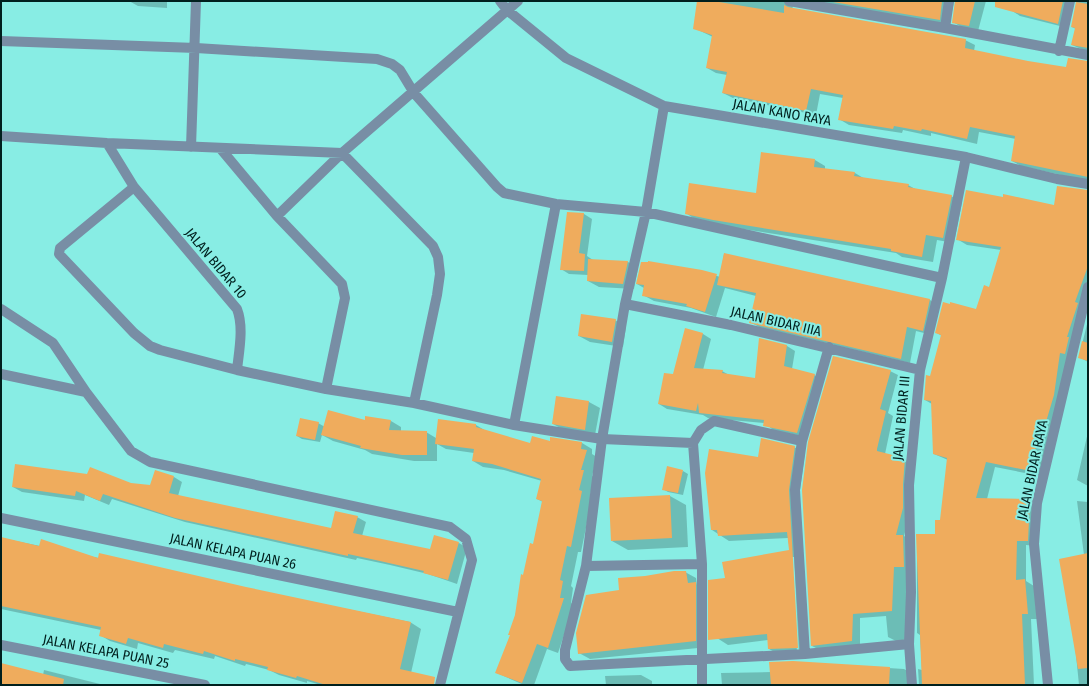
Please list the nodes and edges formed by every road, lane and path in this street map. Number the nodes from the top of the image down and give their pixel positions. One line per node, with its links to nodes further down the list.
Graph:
1 (196, 1): 10 (street)
2 (500, 1): 7 (street, JALAN KANO RAYA)
3 (518, 1): 7 (street)
4 (789, 1): 8 (street)
5 (949, 1): 8 (street)
6 (1070, 1): 11 (street)
7 (507, 10): 13 (street); 14 (street, JALAN KANO RAYA)
8 (945, 28): 11 (street)
9 (1, 41): 10 (street)
10 (196, 48): 13 (street); 17 (street)
11 (1059, 51): 12 (street)
12 (1088, 55)
13 (414, 93): 19 (street); 23 (street)
14 (664, 106): 20 (street, JALAN KANO RAYA); 24 (street)
15 (1, 136): 16 (street)
16 (107, 143): 17 (street); 22 (street, JALAN BIDAR 10)
17 (191, 147): 18 (street)
18 (220, 148): 19 (street); 25 (street)
19 (342, 153): 25 (street); 36 (street)
20 (966, 157): 21 (street, JALAN KANO RAYA); 26 (street, JALAN BIDAR III)
21 (1088, 184)
22 (134, 187): 31 (street, JALAN BIDAR 10); 31 (street)
23 (556, 204): 24 (street); 37 (street)
24 (646, 212): 26 (street); 28 (street)
25 (277, 216): 34 (street)
26 (942, 278): 32 (street, JALAN BIDAR III)
27 (1088, 287): 53 (street, JALAN BIDAR RAYA)
28 (625, 304): 30 (street, JALAN BIDAR IIIA); 38 (street)
29 (1, 309): 35 (street)
30 (829, 347): 32 (street, JALAN BIDAR IIIA); 39 (street)
31 (238, 370): 34 (street)
32 (920, 370): 45 (street, JALAN BIDAR III)
33 (1, 374): 35 (street)
34 (326, 389): 36 (street)
35 (86, 392): 44 (street)
36 (414, 403): 37 (street)
37 (514, 425): 38 (street)
38 (602, 439): 40 (street); 43 (street)
39 (802, 441): 40 (street); 47 (street)
40 (693, 443): 42 (street)
41 (1, 518): 44 (street, JALAN KELAPA PUAN 26)
42 (702, 564): 43 (street); 48 (street)
43 (586, 566): 48 (street)
44 (458, 612): 50 (street)
45 (909, 644): 47 (street); 52 (street, JALAN BIDAR III)
46 (1, 645): 49 (street, JALAN KELAPA PUAN 25)
47 (805, 654): 48 (street)
48 (702, 658): 51 (street)
49 (205, 685)
50 (440, 685)
51 (702, 685)
52 (912, 685)
53 (1048, 685)

